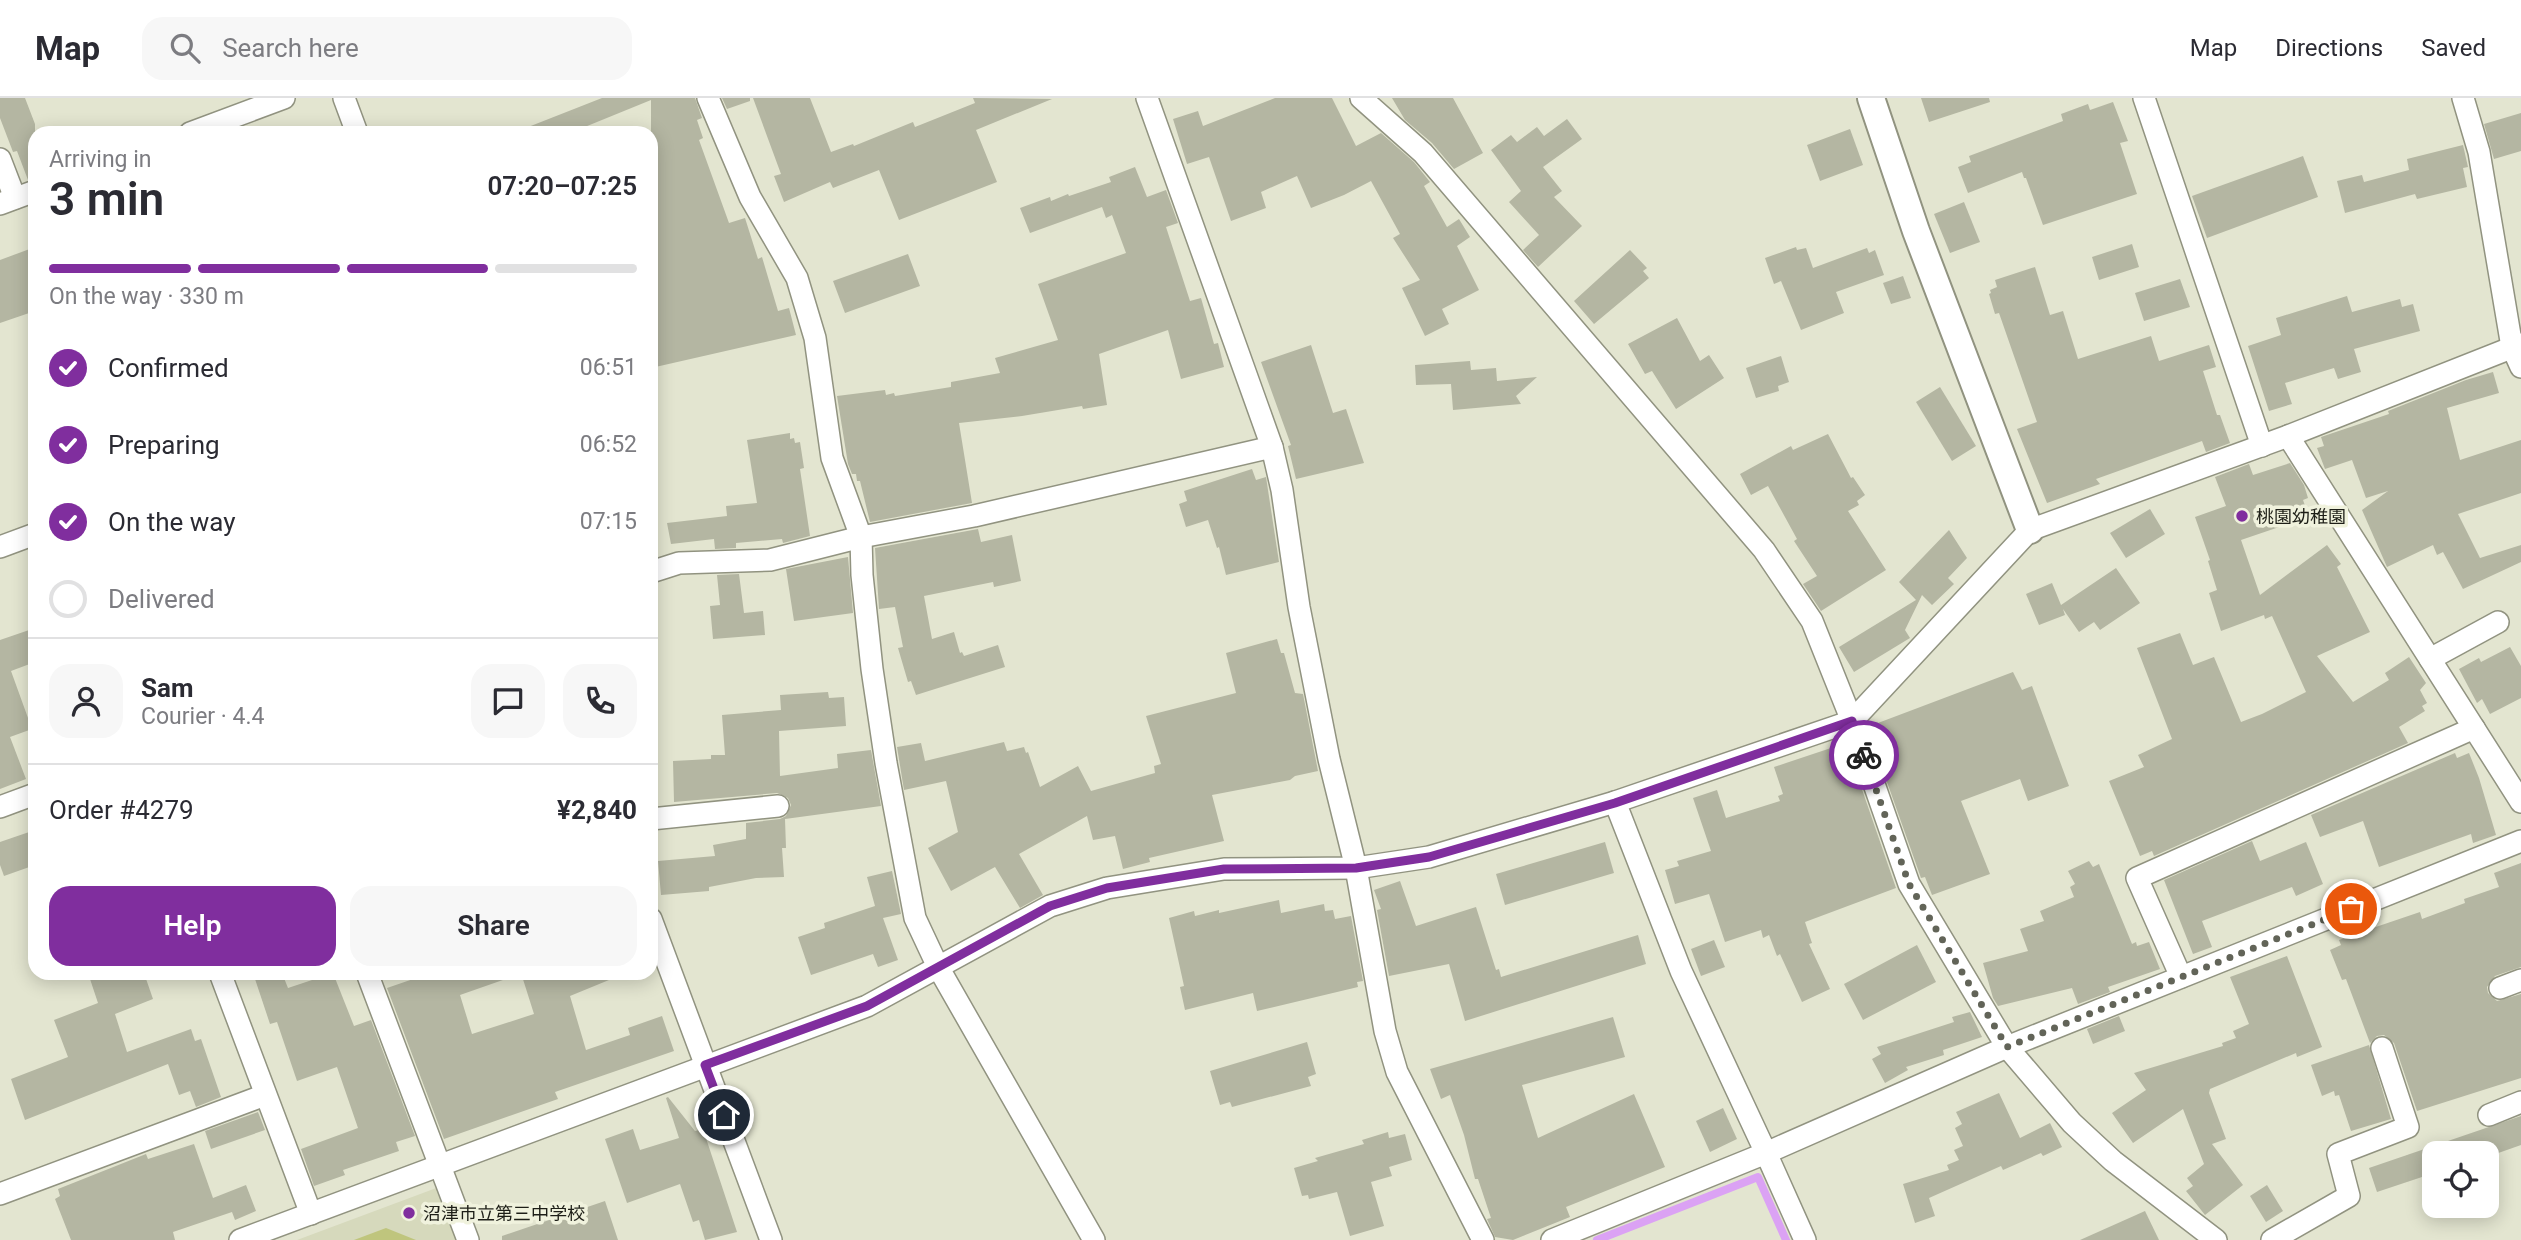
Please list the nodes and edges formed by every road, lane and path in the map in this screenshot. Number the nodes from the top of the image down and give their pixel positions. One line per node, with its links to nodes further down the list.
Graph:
1 (284, 98): 9 (street)
2 (344, 98): 10 (street)
3 (708, 98): 19 (street)
4 (1147, 98): 16 (street)
5 (1361, 98): 24 (street)
6 (1871, 98): 17 (street)
7 (2144, 98): 15 (street)
8 (2463, 98): 13 (street)
9 (209, 126)
10 (354, 126)
11 (0, 159): 12 (street)
12 (17, 198)
13 (2518, 353): 14 (street)
14 (2288, 436): 15 (street); 23 (street)
15 (2262, 446): 17 (street)
16 (1272, 447): 19 (street); 33 (street)
17 (2029, 530): 24 (street)
18 (28, 537): 20 (street)
19 (861, 537): 21 (street); 35 (street)
20 (0, 547)
21 (658, 570)
22 (2498, 622): 23 (street)
23 (2430, 659): 25 (street)
24 (1852, 721): 28 (street); 41 (street)
25 (2474, 728): 27 (street); 36 (street)
26 (28, 797): 30 (street)
27 (2521, 802)
28 (1615, 803): 33 (street); 47 (street)
29 (778, 806): 31 (street)
30 (0, 807)
31 (658, 818)
32 (2521, 841): 36 (street)
33 (1356, 868): 35 (street); 55 (street)
34 (658, 938): 43 (street)
35 (938, 967): 43 (street); 54 (street)
36 (2181, 977): 41 (street)
37 (223, 980): 44 (street)
38 (370, 980): 48 (street)
39 (2521, 980): 40 (street)
40 (2500, 988)
41 (2007, 1047): 47 (street); 58 (street)
42 (2382, 1048): 59 (street)
43 (705, 1065): 48 (street); 53 (street)
44 (265, 1094): 49 (street); 50 (street)
45 (2521, 1102): 46 (street)
46 (2489, 1115)
47 (1766, 1153): 56 (street); 57 (street)
48 (439, 1165): 50 (street); 52 (street)
49 (0, 1194)
50 (311, 1213): 51 (street)
51 (240, 1240)
52 (468, 1240)
53 (772, 1240)
54 (1094, 1240)
55 (1483, 1240)
56 (1552, 1240)
57 (1805, 1240)
58 (2216, 1240)
59 (2272, 1240)

